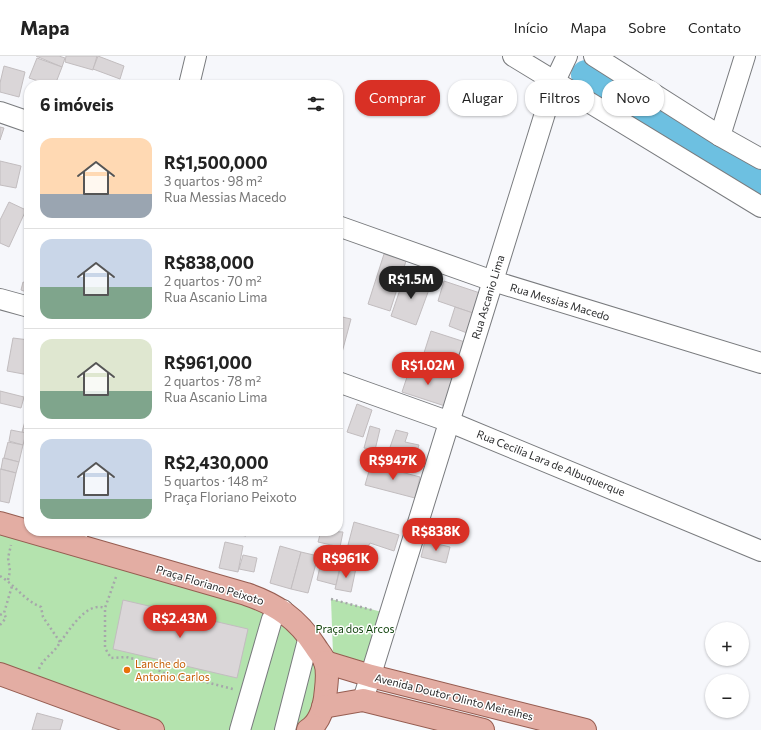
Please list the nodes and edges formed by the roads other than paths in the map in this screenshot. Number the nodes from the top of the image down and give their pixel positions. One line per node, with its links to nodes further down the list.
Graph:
1 (196, 56): 6 (street)
2 (513, 56): 7 (street)
3 (567, 56): 8 (street, Rua Ascanio Lima)
4 (594, 56): 13 (street)
5 (745, 56): 13 (street)
6 (191, 80)
7 (553, 80)
8 (555, 80)
9 (594, 105): 15 (street)
10 (0, 112): 12 (street)
11 (544, 116): 17 (street, Rua Ascanio Lima)
12 (24, 120)
13 (720, 136): 14 (street)
14 (761, 159)
15 (761, 207)
16 (343, 228): 17 (street, Rua Messias Macedo)
17 (493, 281): 20 (street, Rua Messias Macedo); 22 (street, Rua Ascanio Lima)
18 (0, 299): 19 (street)
19 (24, 306)
20 (761, 363)
21 (343, 384): 22 (street, Rua Cecilia Lara de Albuquerque)
22 (450, 422): 27 (street, Rua Cecilia Lara de Albuquerque); 32 (street, Rua Ascanio Lima)
23 (8, 525): 24 (main road, Praça Floriano Peixoto)
24 (24, 528)
25 (66, 536): 26 (main road, Praça Floriano Peixoto)
26 (77, 538): 28 (main road, Praça Floriano Peixoto)
27 (761, 551)
28 (283, 610): 29 (main road, Praça Floriano Peixoto); 37 (street)
29 (309, 636): 30 (main road, Praça Floriano Peixoto); 38 (street)
30 (325, 662): 32 (main road, Avenida Doutor Olinto Meirelhes); 34 (main road, Praça Floriano Peixoto)
31 (0, 674): 36 (main road)
32 (370, 676): 33 (street, Rua Ascanio Lima); 35 (main road, Avenida Doutor Olinto Meirelhes)
33 (363, 700): 34 (main road); 40 (main road)
34 (323, 707): 39 (main road, Praça Floriano Peixoto)
35 (540, 725): 41 (main road, Avenida Doutor Olinto Meirelhes)
36 (142, 729)
37 (240, 730)
38 (285, 730)
39 (308, 730)
40 (483, 730)
41 (585, 730)

